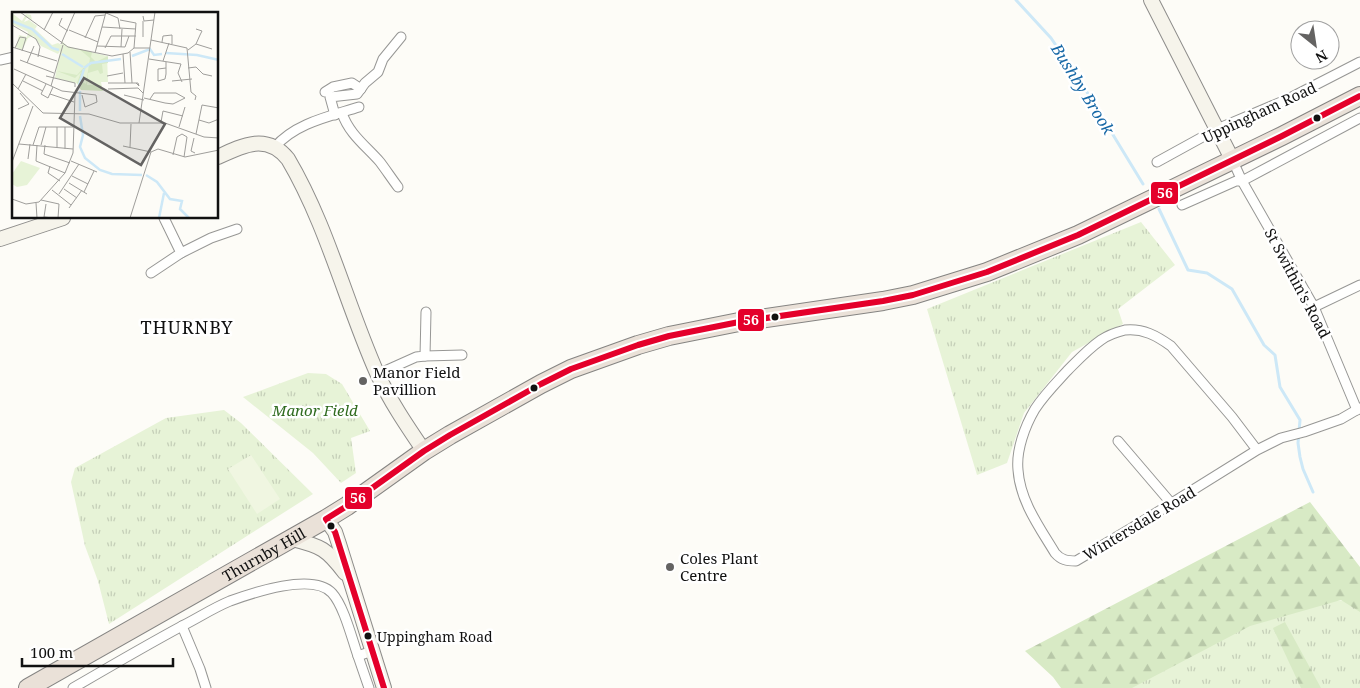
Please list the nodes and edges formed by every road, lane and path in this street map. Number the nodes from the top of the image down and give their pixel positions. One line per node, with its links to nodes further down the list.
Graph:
1 (1151, 0): 10 (street)
2 (400, 37): 4 (street)
3 (1360, 62): 10 (street, Uppingham Road)
4 (360, 89): 5 (street); 8 (street)
5 (325, 92)
6 (1360, 96): 13 (highway, Thurnby Hill)
7 (359, 108): 8 (street)
8 (339, 114): 11 (street); 16 (street)
9 (1360, 118): 15 (street)
10 (1217, 128): 13 (street); 14 (street, Uppingham Road)
11 (275, 148): 12 (street); 29 (street)
12 (219, 156)
13 (1232, 159): 15 (street, St Swithin's Road); 33 (highway, Thurnby Hill)
14 (1157, 162)
15 (1242, 181): 17 (street); 25 (street, St Swithin's Road)
16 (398, 187)
17 (1182, 205)
18 (60, 219): 21 (street)
19 (164, 219): 22 (street)
20 (237, 229): 22 (street)
21 (0, 239)
22 (181, 253): 23 (street)
23 (151, 273)
24 (1360, 285): 25 (street)
25 (1314, 307): 30 (street, St Swithin's Road)
26 (426, 312): 28 (street)
27 (462, 355): 28 (street)
28 (425, 356): 29 (street)
29 (378, 374): 33 (street)
30 (1359, 409): 32 (street, Wintersdale Road)
31 (1118, 441): 34 (street)
32 (1257, 450): 34 (street, Wintersdale Road); 34 (street, Wintersdale Road)
33 (424, 451): 35 (highway, Thurnby Hill)
34 (1171, 503)
35 (326, 519): 36 (highway, Thurnby Hill); 37 (street)
36 (292, 539): 37 (street); 41 (highway, Thurnby Hill)
37 (351, 582): 39 (street)
38 (182, 626): 40 (street); 42 (street); 43 (street)
39 (372, 651): 40 (street); 45 (street)
40 (358, 656): 44 (street)
41 (37, 686)
42 (73, 688)
43 (206, 688)
44 (369, 688)
45 (384, 688)

